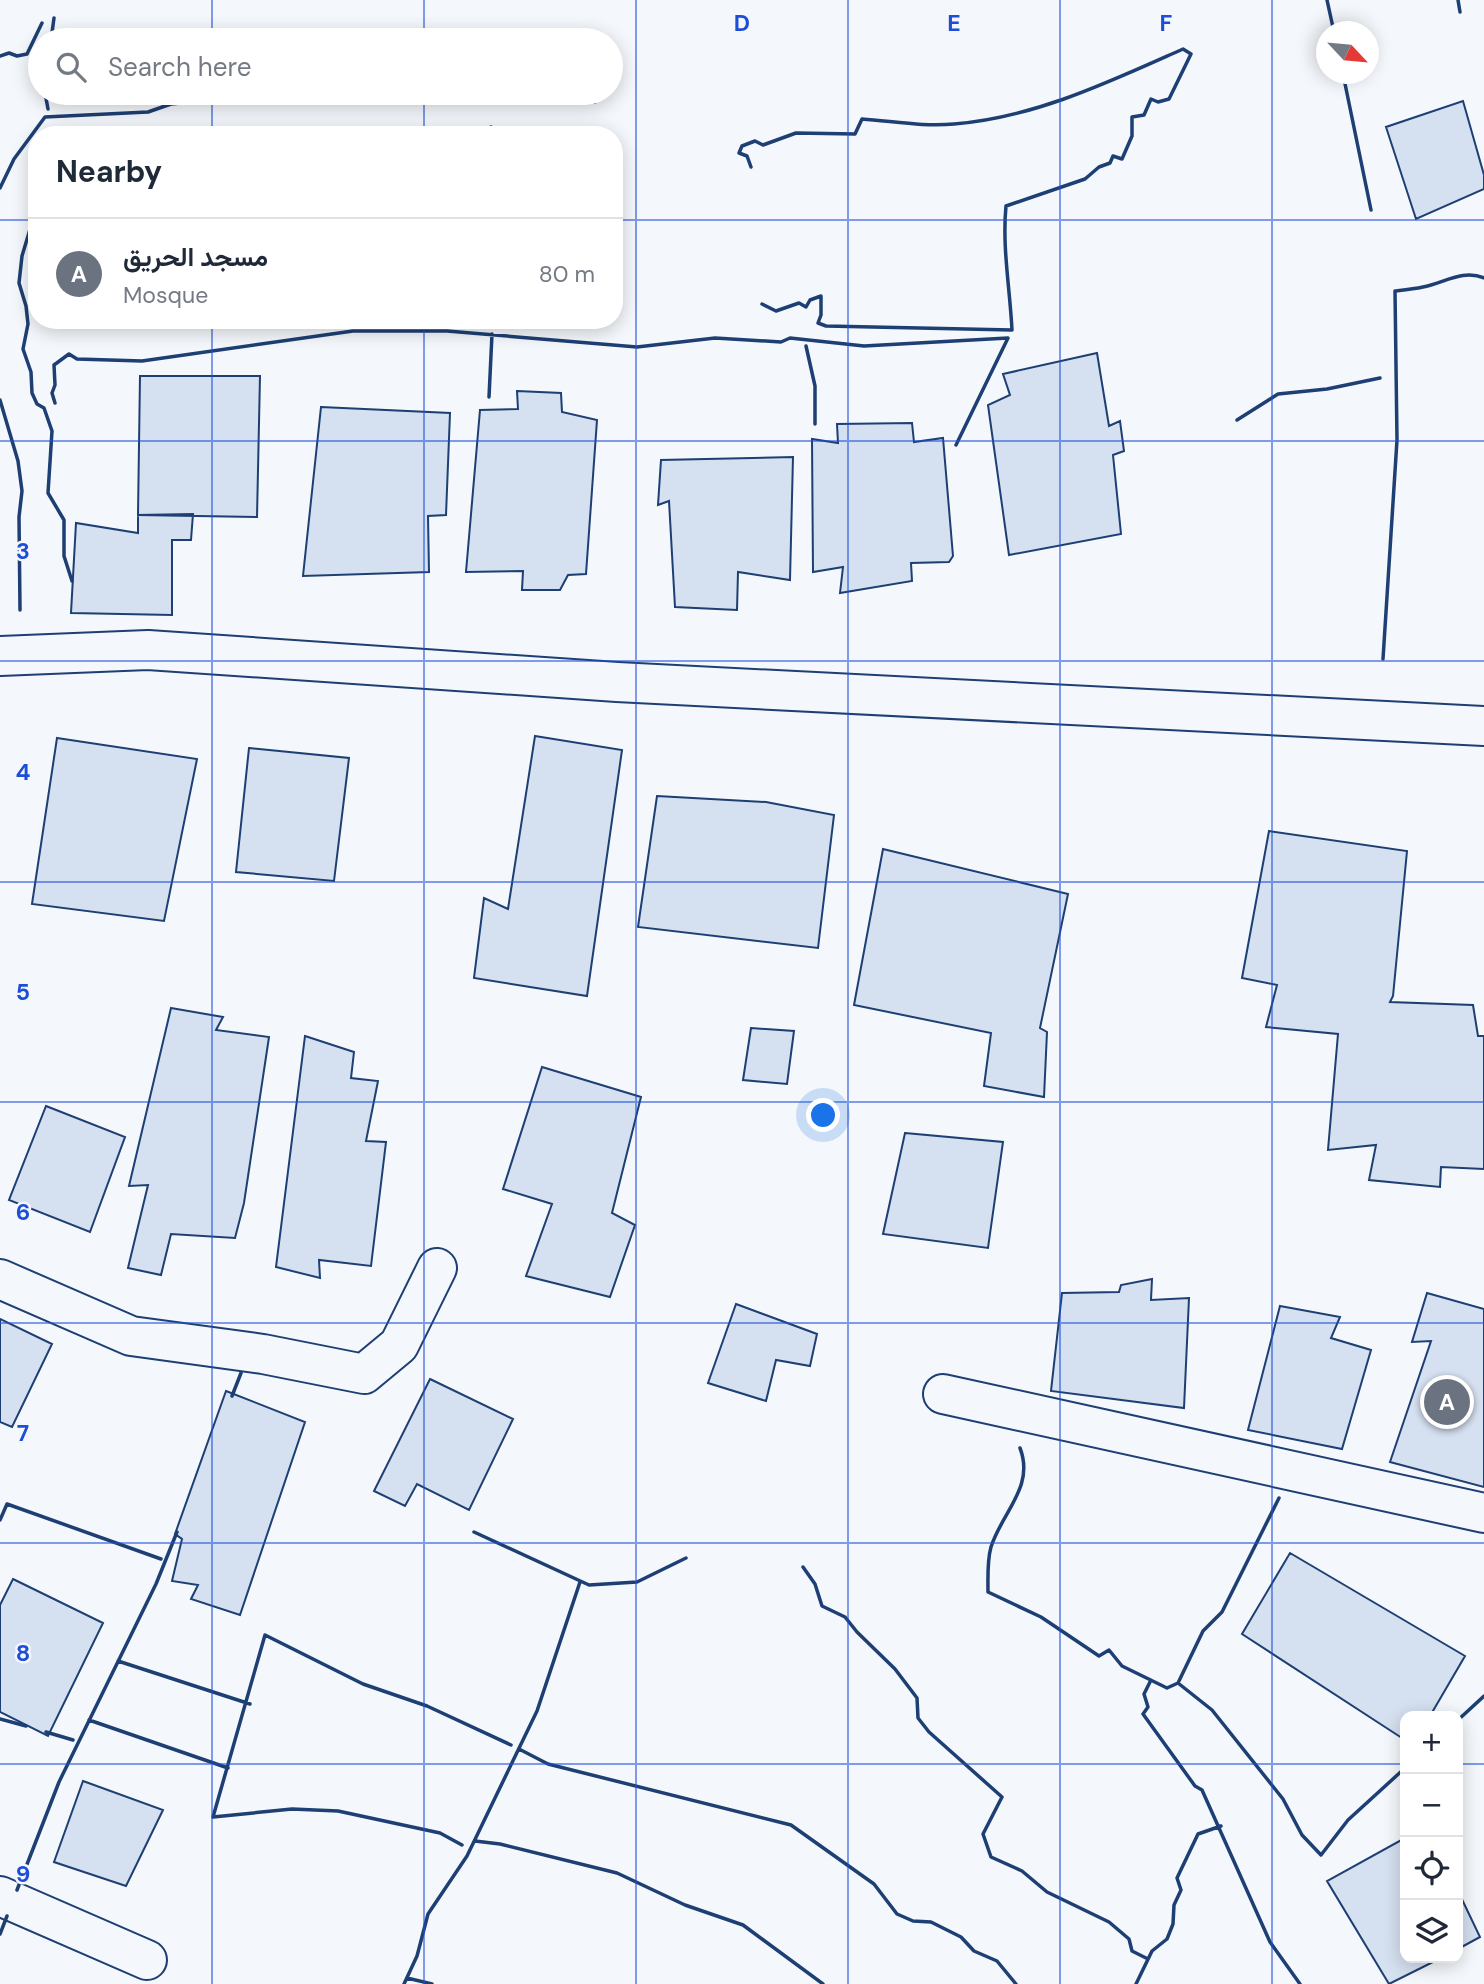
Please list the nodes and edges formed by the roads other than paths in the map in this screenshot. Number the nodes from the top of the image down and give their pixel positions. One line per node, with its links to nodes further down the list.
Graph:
1 (0, 656): 2 (street)
2 (1484, 726)
3 (437, 1268): 4 (street)
4 (0, 1279)
5 (943, 1394): 6 (street)
6 (1484, 1513)
7 (0, 1896): 8 (street)
8 (147, 1960)

